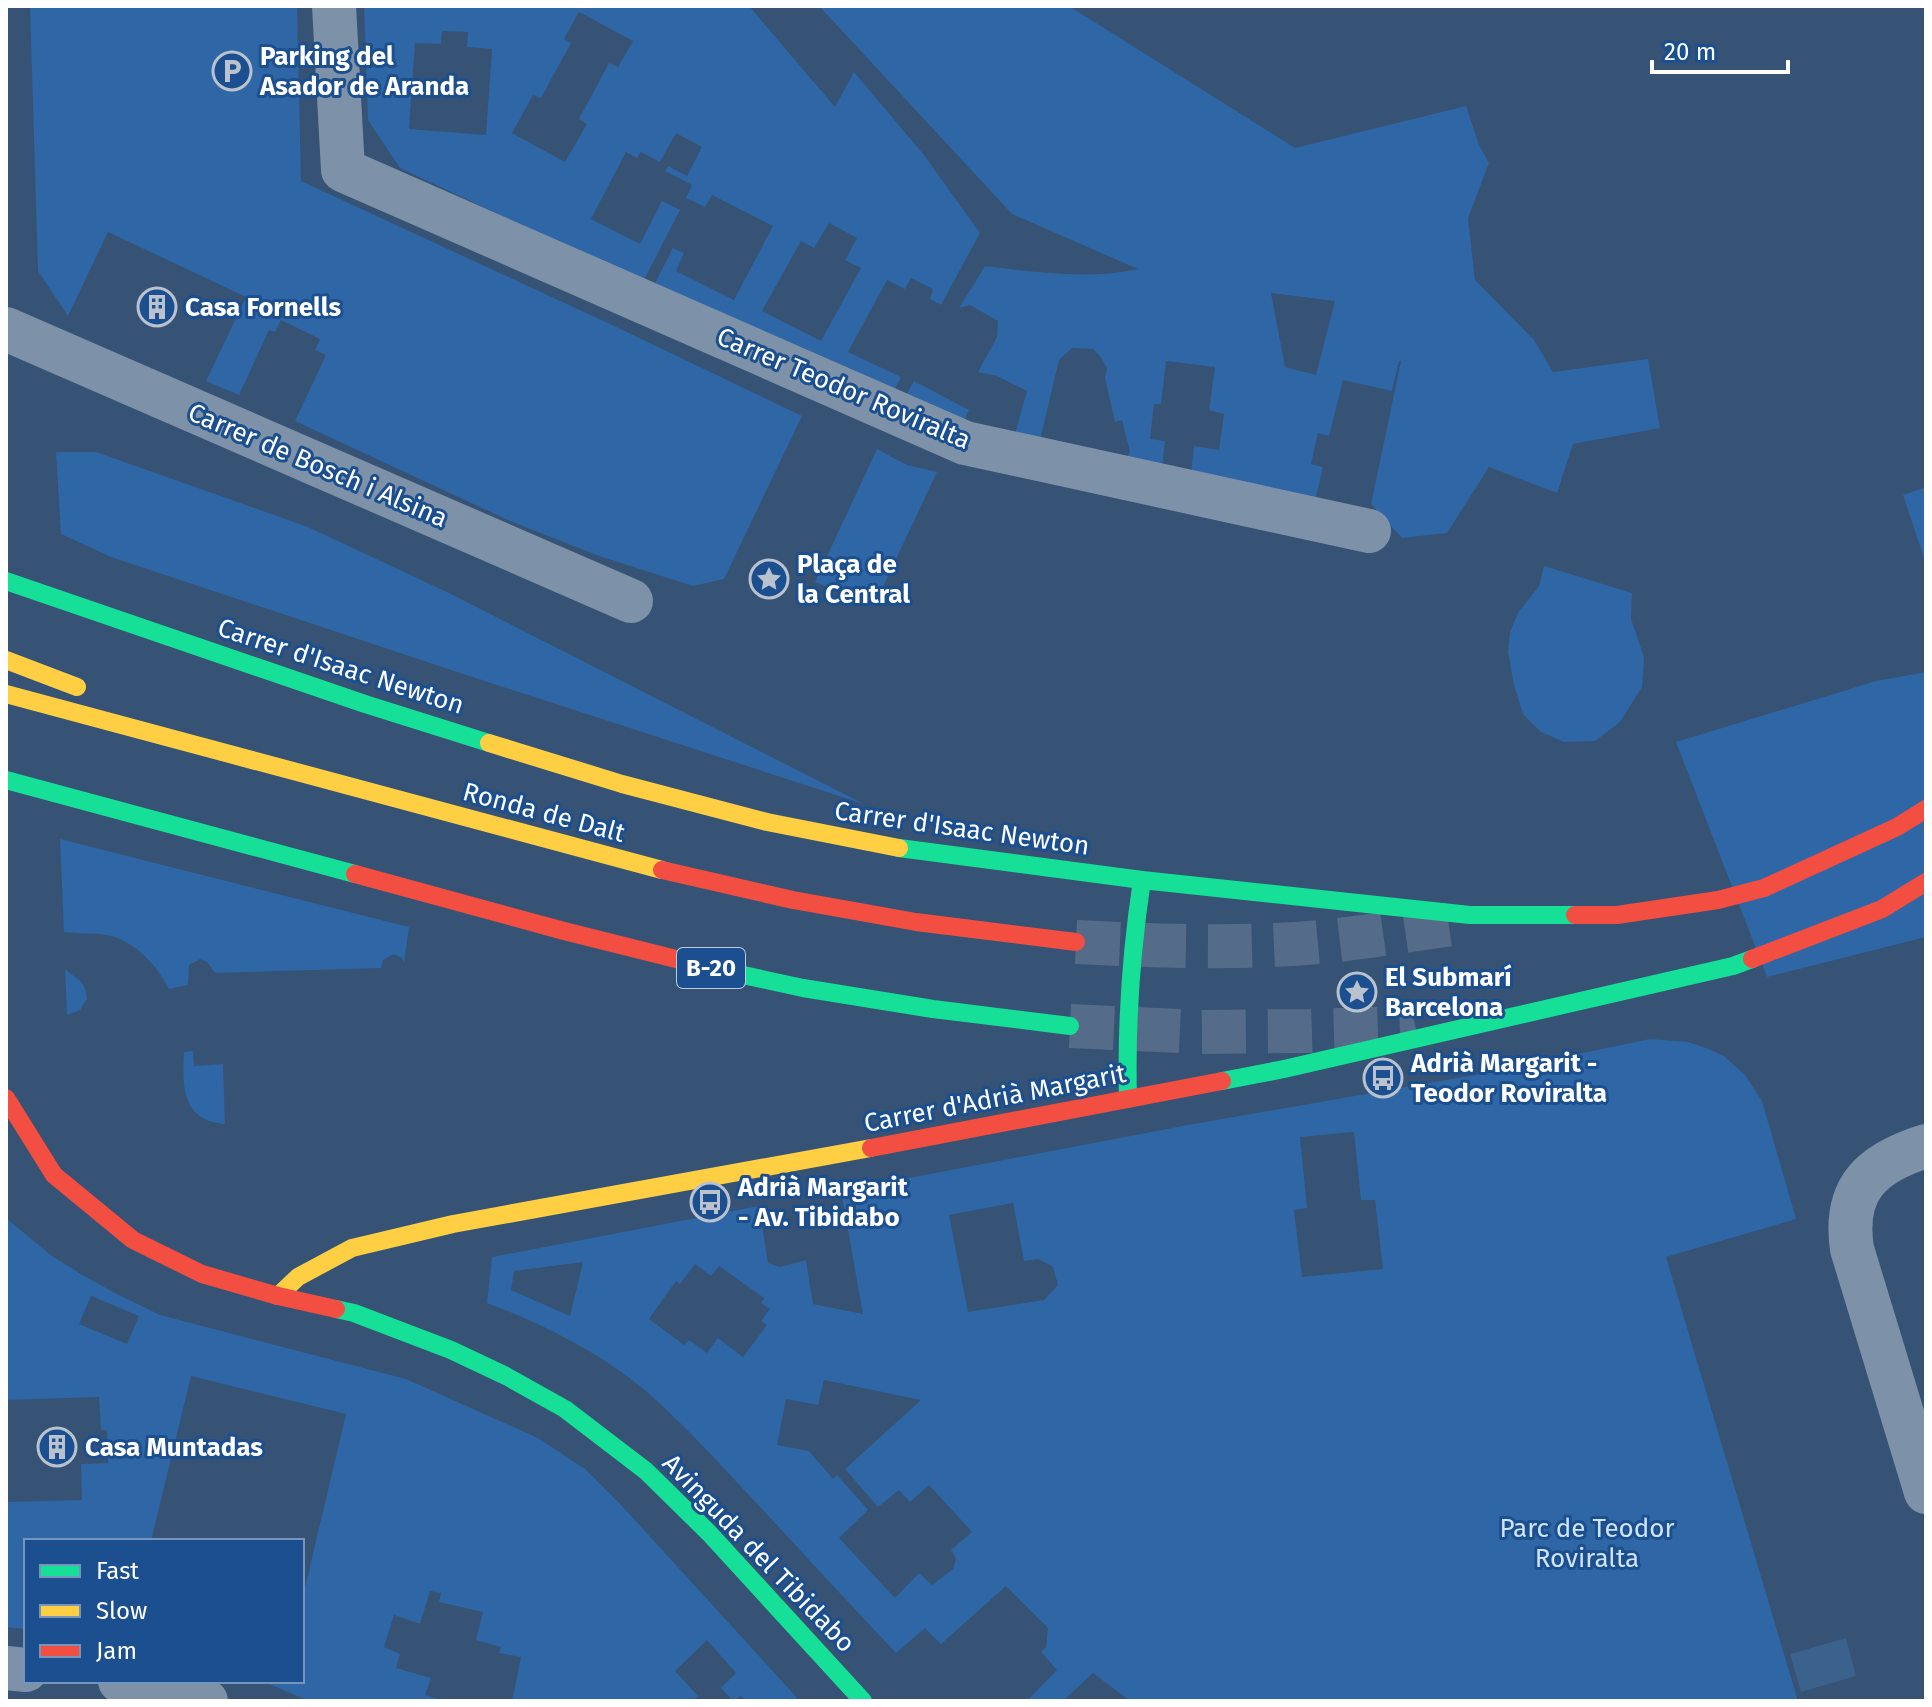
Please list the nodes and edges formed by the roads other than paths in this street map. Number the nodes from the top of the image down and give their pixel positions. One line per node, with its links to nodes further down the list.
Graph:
1 (334, 6): 3 (street, Carrer Teodor Roviralta)
2 (6, 329): 5 (street, Carrer de Bosch i Alsina)
3 (1369, 531)
4 (6, 581): 15 (main road, Carrer d'Isaac Newton)
5 (631, 601)
6 (6, 660): 8 (main road)
7 (6, 694): 10 (main road, Ronda de Dalt)
8 (95, 694)
9 (140, 711): 10 (main road)
10 (303, 773): 17 (main road, Ronda de Dalt)
11 (6, 780): 14 (main road, B-20)
12 (1926, 809): 15 (main road, Carrer d'Isaac Newton)
13 (68, 815): 14 (main road)
14 (252, 846): 18 (main road, B-20)
15 (1142, 880): 20 (main road)
16 (1926, 882): 20 (main road, Carrer d'Adrià Margarit)
17 (1076, 942)
18 (1070, 1026)
19 (6, 1098): 22 (main road, Avinguda del Tibidabo)
20 (1128, 1099): 22 (main road, Carrer d'Adrià Margarit)
21 (1926, 1146): 23 (street)
22 (278, 1296): 26 (main road, Avinguda del Tibidabo)
23 (1926, 1492)
24 (131, 1683): 25 (street)
25 (206, 1701)
26 (863, 1701)

